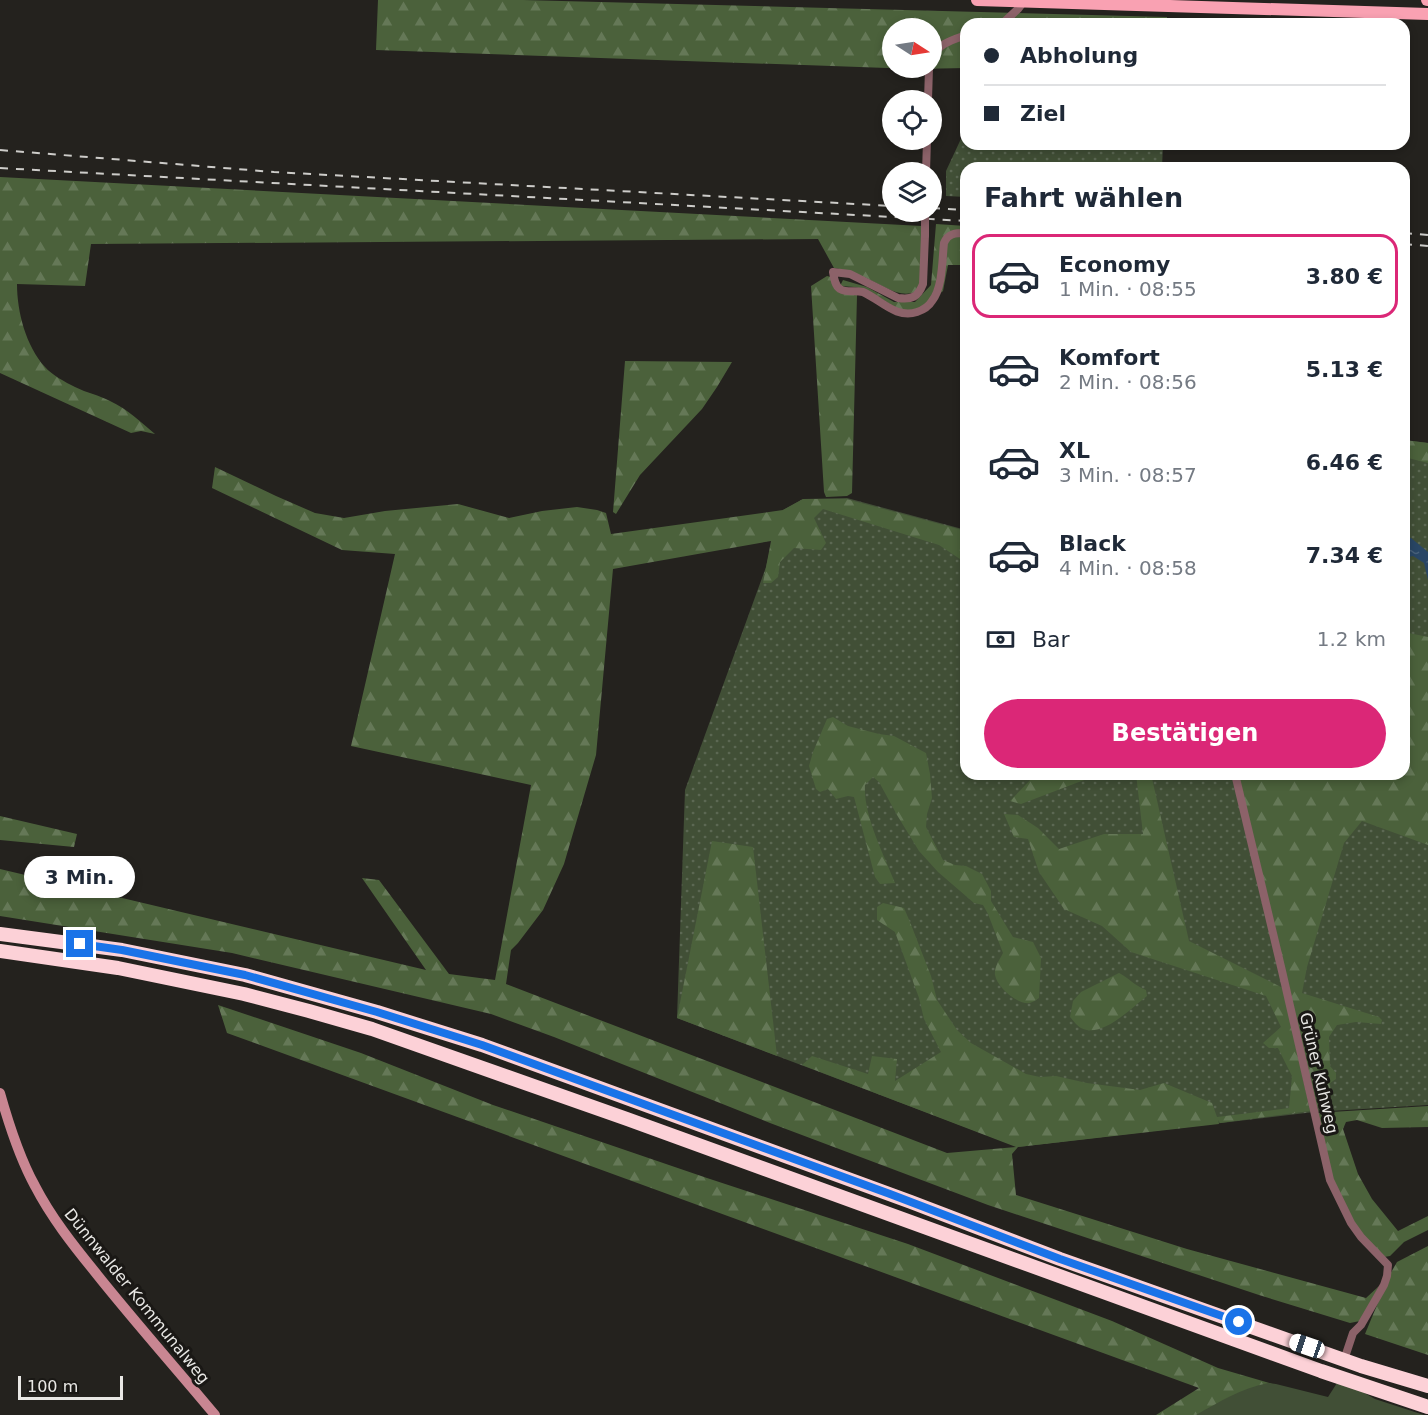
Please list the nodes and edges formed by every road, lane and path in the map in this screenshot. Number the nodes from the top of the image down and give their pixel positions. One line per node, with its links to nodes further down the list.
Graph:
1 (977, 0): 2 (main road)
2 (1024, 1): 3 (main road); 4 (street)
3 (1428, 14)
4 (1008, 18)
5 (960, 37): 6 (street)
6 (942, 45)
7 (925, 222): 8 (street, bridge)
8 (960, 233)
9 (1235, 780): 13 (street, Grüner Kuhweg)
10 (0, 934): 14 (highway)
11 (0, 951): 15 (highway)
12 (0, 1093): 16 (main road, Dünnwalder Kommunalweg)
13 (1346, 1354)
14 (1428, 1386)
15 (1428, 1407)
16 (215, 1415)

